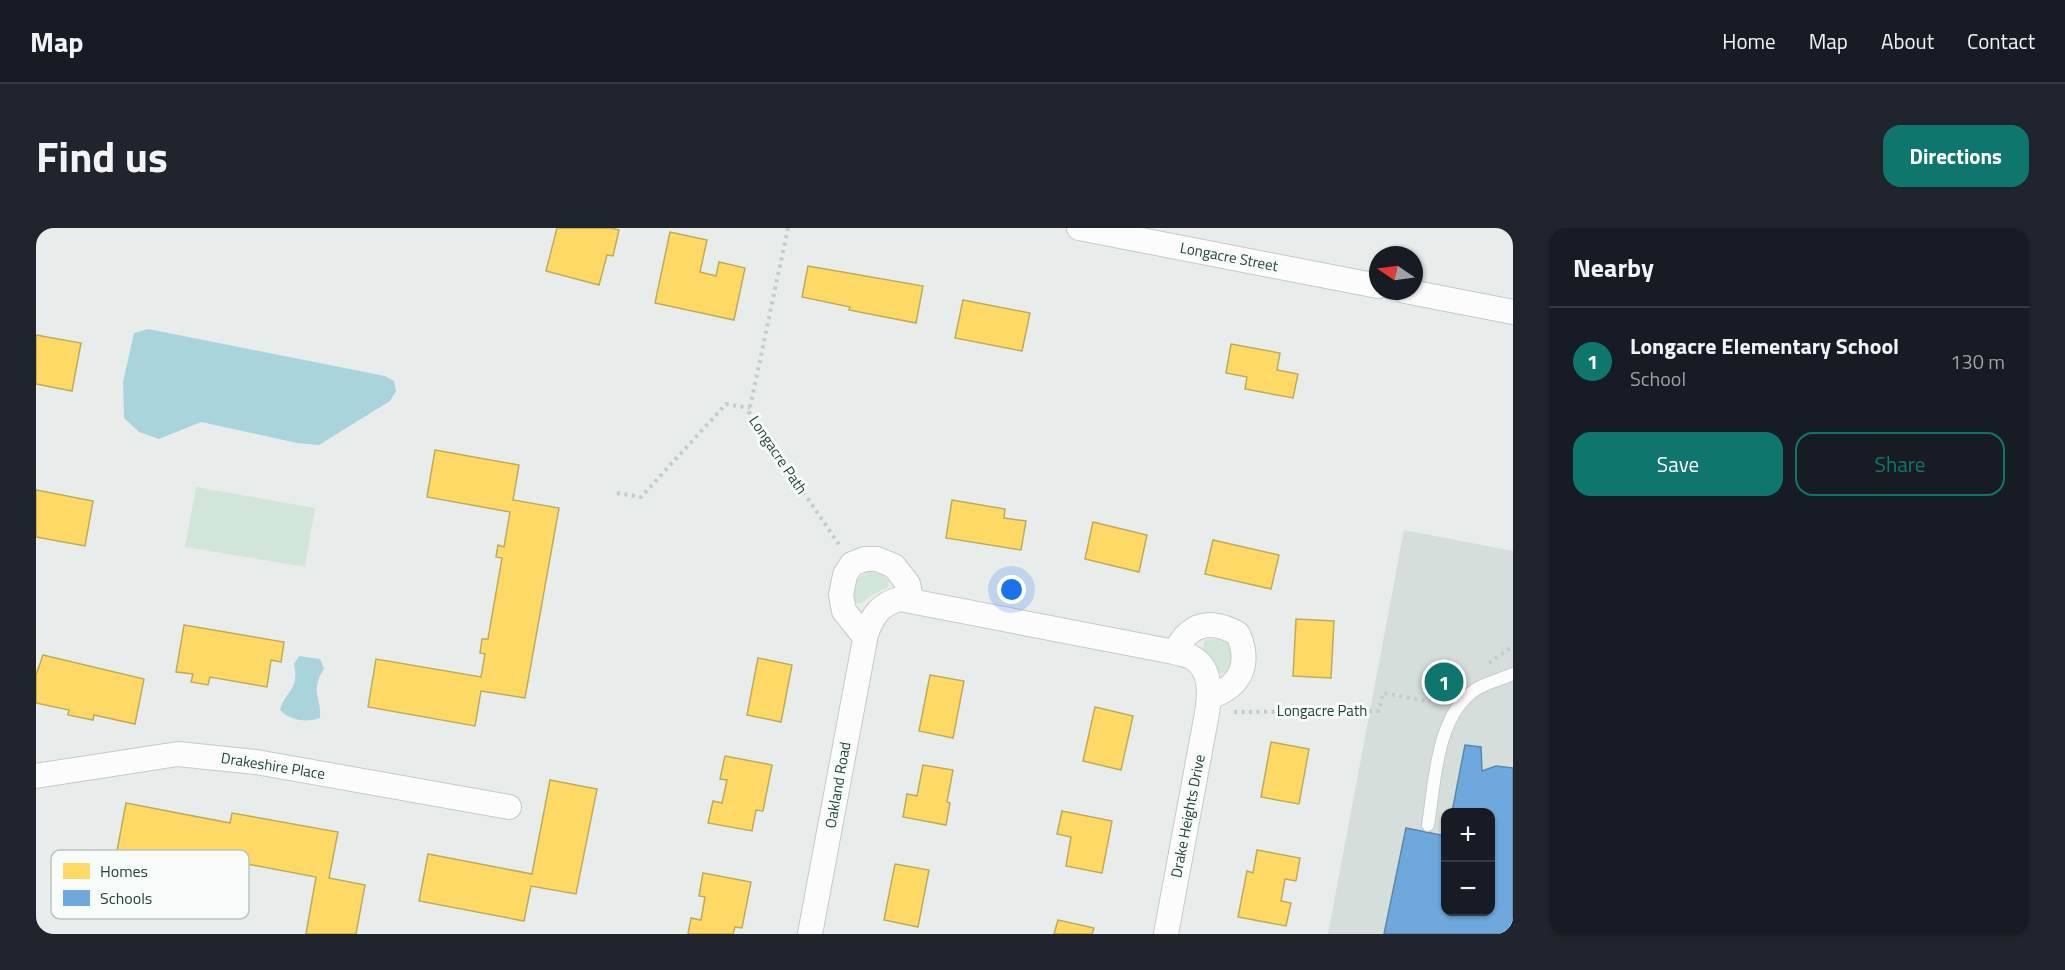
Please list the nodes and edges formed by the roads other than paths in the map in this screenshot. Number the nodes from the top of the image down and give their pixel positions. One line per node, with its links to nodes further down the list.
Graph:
1 (1079, 228): 2 (street, Longacre Street)
2 (1369, 284)
3 (1423, 294): 4 (street)
4 (1513, 312)
5 (911, 600): 6 (street, Oakland Road); 6 (street); 7 (street, Oakland Road)
6 (865, 637): 14 (street, Oakland Road)
7 (1174, 652): 8 (street, Oakland Road); 10 (street)
8 (1203, 668): 10 (street, Drake Heights Drive)
9 (1513, 674): 13 (lane)
10 (1208, 705): 15 (street, Drake Heights Drive)
11 (36, 776): 12 (street, Drakeshire Place)
12 (509, 807)
13 (1428, 825)
14 (810, 934)
15 (1166, 934)

